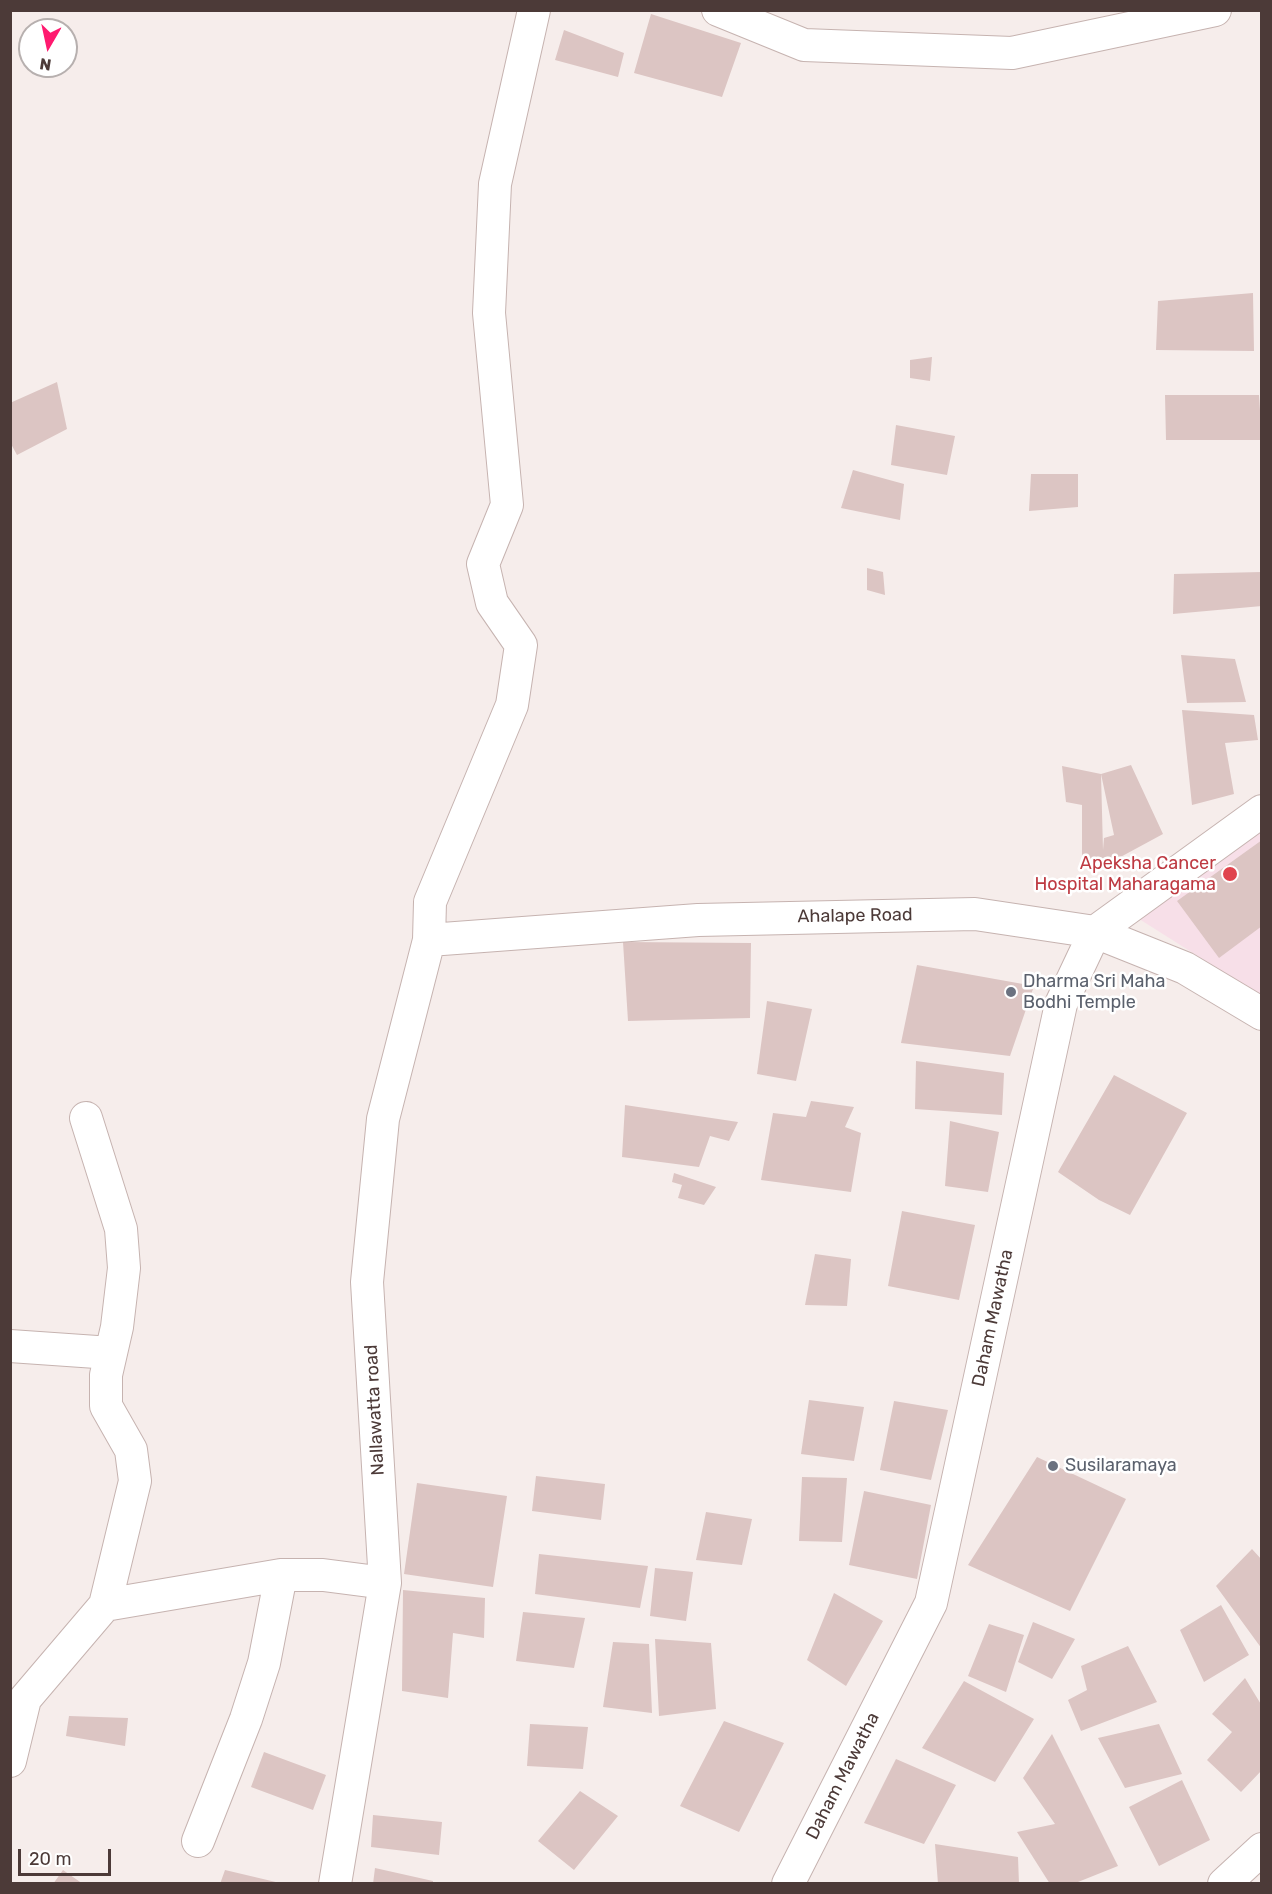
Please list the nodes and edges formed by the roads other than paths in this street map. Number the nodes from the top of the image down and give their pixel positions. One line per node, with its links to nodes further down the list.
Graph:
1 (534, 10): 6 (street, Nallawatta road)
2 (718, 10): 3 (street)
3 (1215, 10)
4 (1262, 811): 5 (street, Daham Mawatha)
5 (1095, 932): 6 (street, Ahalape Road); 7 (street, Ahalape Road); 18 (street, Daham Mawatha)
6 (429, 940): 12 (street, Nallawatta road)
7 (1262, 1014)
8 (86, 1118): 10 (street)
9 (10, 1346): 10 (street)
10 (111, 1353): 13 (street)
11 (281, 1575): 12 (street); 13 (street); 15 (street)
12 (385, 1583): 17 (street, Nallawatta road)
13 (105, 1605): 14 (street)
14 (10, 1761)
15 (198, 1841)
16 (1262, 1849): 19 (street)
17 (335, 1884)
18 (788, 1884)
19 (1224, 1884)

